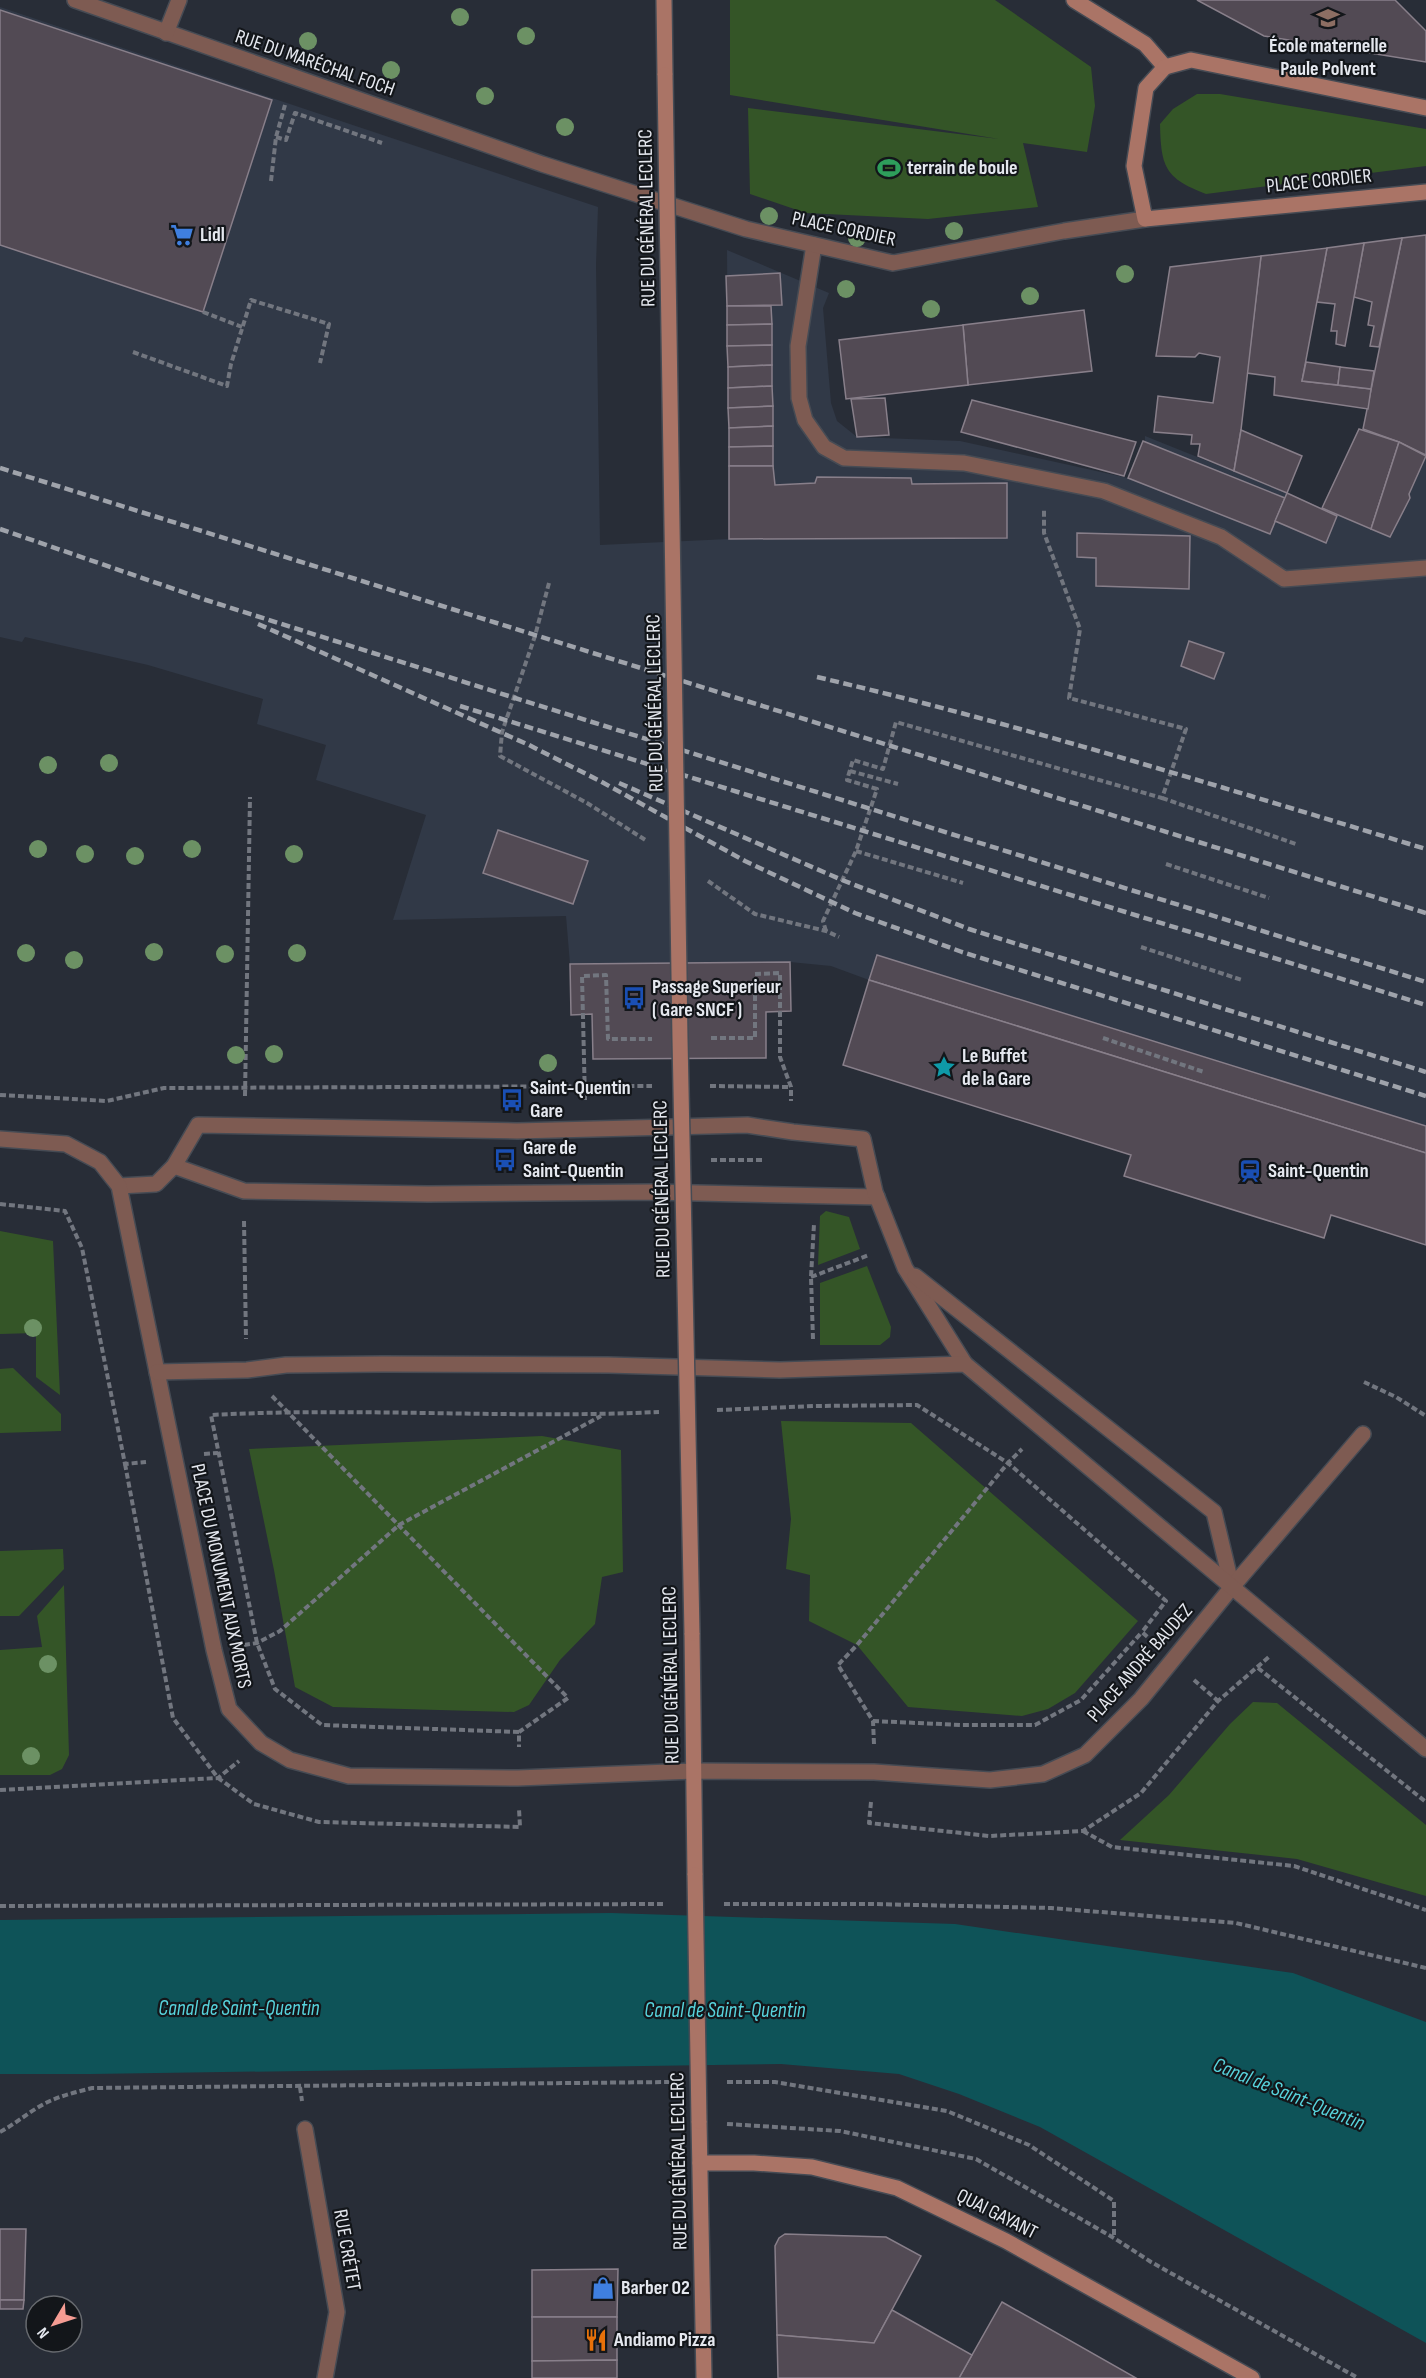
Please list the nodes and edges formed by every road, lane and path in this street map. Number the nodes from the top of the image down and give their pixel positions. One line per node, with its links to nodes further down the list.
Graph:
1 (75, 0): 5 (street, RUE DU MARÉCHAL FOCH)
2 (179, 0): 5 (street)
3 (664, 0): 37 (main road, RUE DU GÉNÉRAL LECLERC, bridge)
4 (1074, 0): 6 (main road)
5 (166, 33): 9 (street, RUE DU MARÉCHAL FOCH)
6 (1165, 68): 7 (main road); 12 (main road)
7 (1426, 108)
8 (384, 144): 10 (path)
9 (542, 164): 13 (street, PLACE CORDIER)
10 (271, 181)
11 (1426, 192): 12 (main road, PLACE CORDIER)
12 (1145, 219): 13 (street, PLACE CORDIER)
13 (814, 245): 18 (street)
14 (203, 312): 15 (path)
15 (242, 327): 16 (path); 17 (path)
16 (133, 352)
17 (320, 363)
18 (1044, 478): 19 (street); 24 (path)
19 (1426, 568)
20 (549, 583): 26 (path)
21 (850, 771): 22 (path); 24 (path); 27 (path)
22 (898, 784)
23 (250, 797): 42 (path)
24 (1162, 798): 25 (path)
25 (1296, 844)
26 (652, 845)
27 (856, 851): 30 (path); 32 (path)
28 (1167, 864): 31 (path)
29 (699, 875): 32 (path)
30 (963, 883)
31 (1269, 898)
32 (826, 931): 33 (path)
33 (839, 937)
34 (1141, 947): 35 (path)
35 (1242, 980)
36 (1102, 1038): 38 (path)
37 (680, 1039): 39 (path); 41 (path); 82 (main road, RUE DU GÉNÉRAL LECLERC, bridge)
38 (1204, 1072)
39 (585, 1086): 40 (path); 42 (path); 45 (path)
40 (653, 1086)
41 (699, 1086)
42 (245, 1088): 43 (path); 44 (path)
43 (0, 1095)
44 (243, 1125): 45 (street); 47 (street)
45 (586, 1128): 51 (street)
46 (0, 1139): 48 (street)
47 (174, 1166): 48 (street); 49 (street)
48 (119, 1186): 57 (street, PLACE DU MONUMENT AUX MORTS)
49 (244, 1191): 50 (street); 55 (path)
50 (815, 1194): 51 (street); 56 (path)
51 (877, 1197): 53 (street)
52 (0, 1204): 67 (path)
53 (904, 1268): 54 (street); 70 (street)
54 (965, 1364): 56 (street); 70 (street)
55 (247, 1370): 56 (street); 57 (street); 61 (path)
56 (814, 1370): 59 (path)
57 (157, 1372): 67 (street, PLACE DU MONUMENT AUX MORTS)
58 (1364, 1382): 64 (path)
59 (814, 1406): 60 (path); 68 (path)
60 (709, 1410)
61 (286, 1411): 63 (path); 66 (path); 69 (path)
62 (662, 1412): 63 (path)
63 (603, 1415): 69 (path)
64 (1426, 1416)
65 (1363, 1434): 70 (street, PLACE ANDRÉ BAUDEZ)
66 (218, 1453): 67 (path); 73 (path)
67 (174, 1458): 74 (street, PLACE DU MONUMENT AUX MORTS)
68 (1008, 1463): 71 (path); 78 (path)
69 (399, 1525): 73 (path); 79 (path)
70 (1232, 1587): 72 (street); 75 (street, PLACE ANDRÉ BAUDEZ)
71 (1142, 1632): 75 (path); 78 (path)
72 (1291, 1636): 76 (path); 81 (street)
73 (257, 1643): 74 (path); 79 (path)
74 (214, 1650): 80 (street, PLACE DU MONUMENT AUX MORTS)
75 (1173, 1662): 83 (street, PLACE ANDRÉ BAUDEZ)
76 (1258, 1668): 77 (path); 86 (path)
77 (1218, 1701)
78 (873, 1721): 83 (path)
79 (519, 1732): 84 (path)
80 (261, 1743): 84 (street, PLACE DU MONUMENT AUX MORTS); 85 (path)
81 (1426, 1749)
82 (694, 1771): 83 (street, PLACE ANDRÉ BAUDEZ); 84 (street, PLACE DU MONUMENT AUX MORTS); 92 (main road, RUE DU GÉNÉRAL LECLERC, bridge)
83 (874, 1772): 87 (path)
84 (518, 1778)
85 (0, 1790)
86 (1426, 1802)
87 (869, 1823)
88 (1083, 1831): 89 (path)
89 (1426, 1910)
90 (671, 2082): 94 (path)
91 (718, 2082): 96 (path)
92 (699, 2121): 95 (main road, RUE DU GÉNÉRAL LECLERC); 96 (path)
93 (305, 2129): 98 (street, RUE CRÉTET)
94 (0, 2132)
95 (700, 2163): 97 (main road, QUAI GAYANT); 99 (main road, RUE DU GÉNÉRAL LECLERC)
96 (1114, 2238): 101 (path)
97 (1229, 2372): 100 (main road, QUAI GAYANT)
98 (325, 2378)
99 (704, 2378)
100 (1252, 2378)
101 (1358, 2378)

